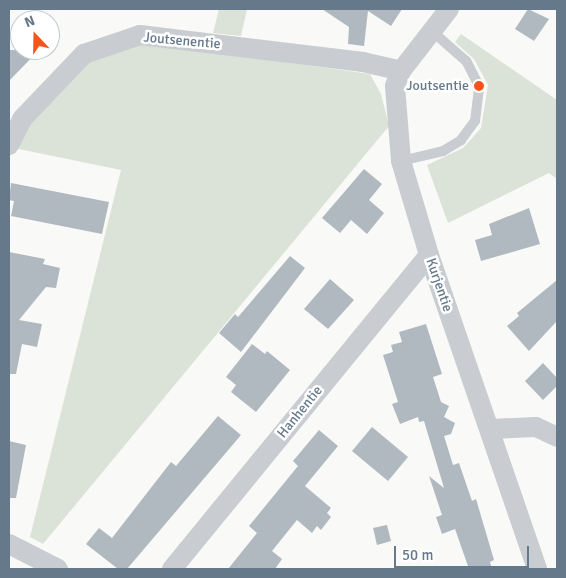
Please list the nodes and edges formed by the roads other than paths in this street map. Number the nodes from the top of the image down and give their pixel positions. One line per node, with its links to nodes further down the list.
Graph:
1 (449, 9): 2 (street, Kurjentie)
2 (433, 32): 3 (street, Kurjentie); 5 (lane)
3 (401, 70): 4 (street, Joutsenentie); 5 (street, Kurjentie)
4 (9, 146)
5 (401, 161): 6 (street, Kurjentie)
6 (429, 256): 7 (street, Kurjentie); 11 (street, Hanhentie)
7 (490, 429): 8 (street); 12 (street, Kurjentie)
8 (557, 437)
9 (9, 544): 10 (street)
10 (58, 569)
11 (172, 569)
12 (537, 569)

